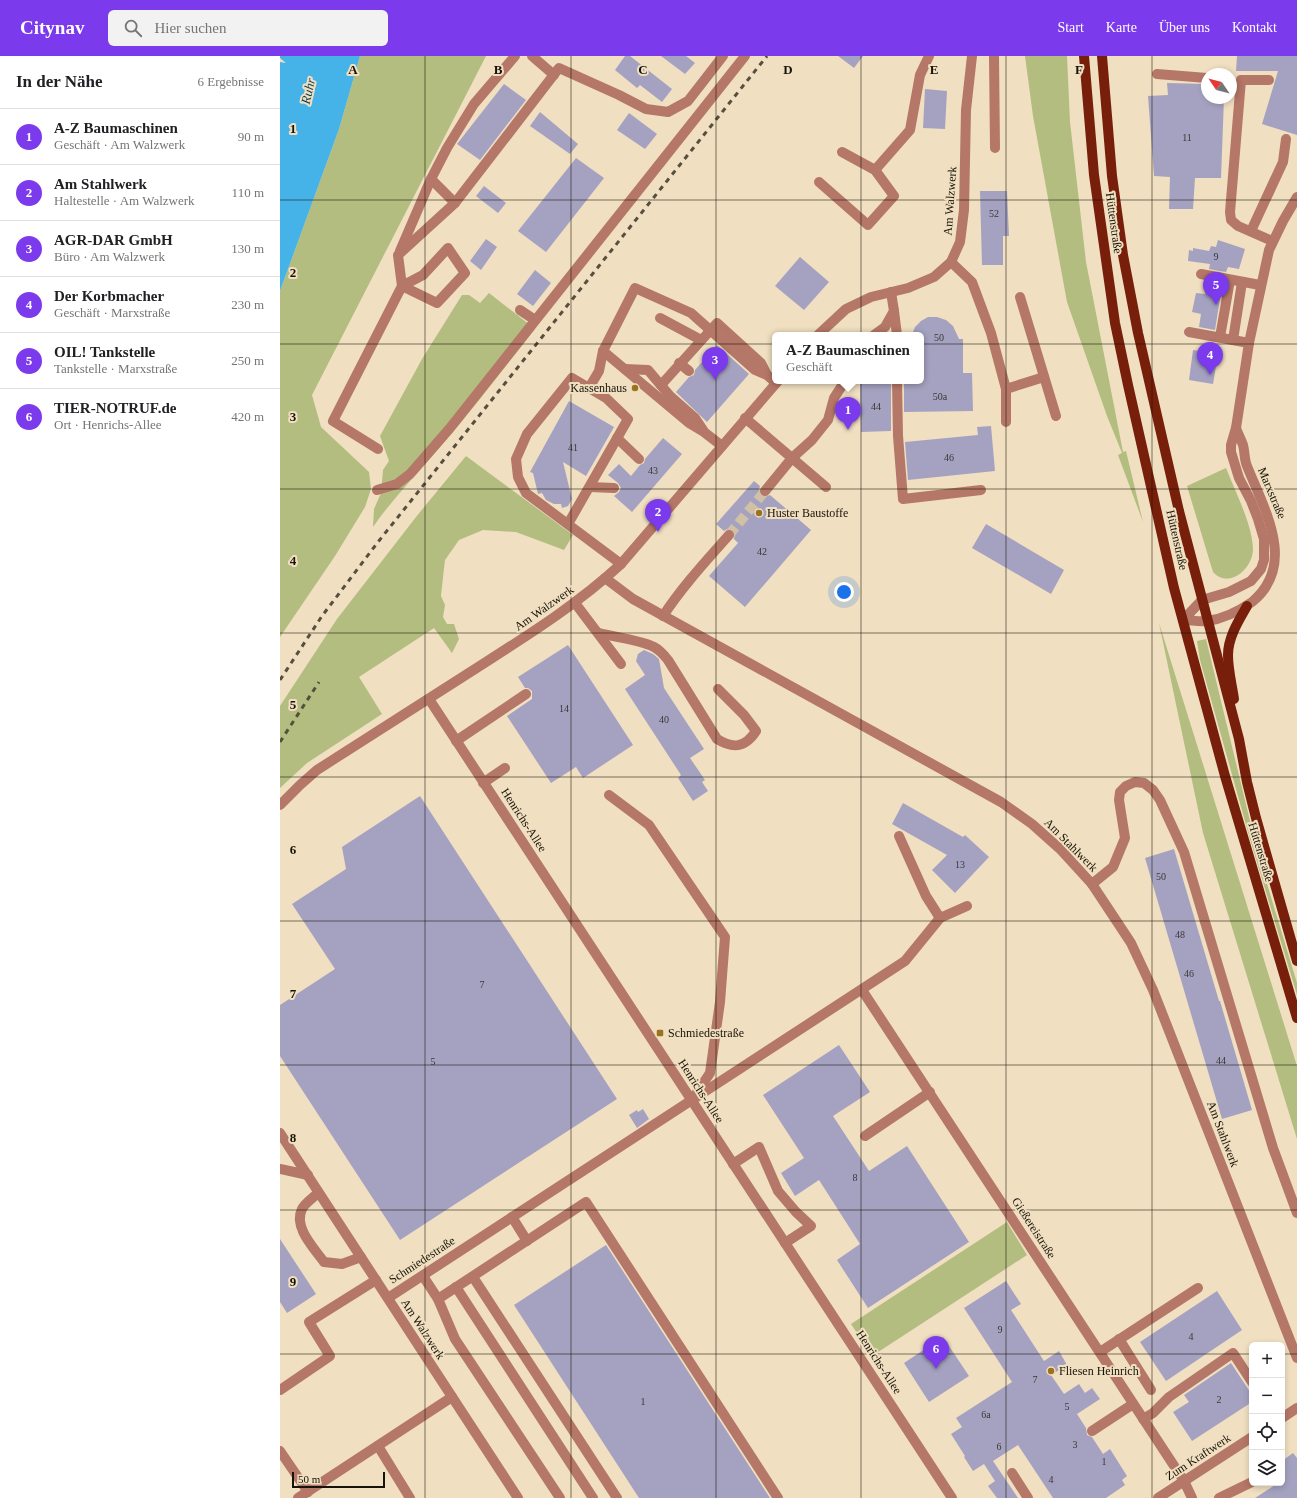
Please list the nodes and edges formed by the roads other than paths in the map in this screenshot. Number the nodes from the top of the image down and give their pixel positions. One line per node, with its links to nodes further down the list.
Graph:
1 (515, 56): 20 (street)
2 (532, 56): 11 (street)
3 (723, 56): 11 (street)
4 (745, 56): 38 (street)
5 (929, 56): 19 (street)
6 (972, 56): 27 (street, Am Walzwerk)
7 (994, 56): 17 (street)
8 (1084, 56): 84 (main road, Hüttenstraße)
9 (1102, 56): 80 (main road, Hüttenstraße)
10 (1157, 74): 12 (street)
11 (554, 75): 23 (street)
12 (1201, 78)
13 (1237, 79): 14 (street)
14 (1268, 80)
15 (1235, 104): 24 (street)
16 (1286, 140): 24 (street)
17 (995, 148)
18 (842, 152): 19 (street)
19 (875, 170): 21 (street)
20 (431, 179): 23 (street); 26 (street)
21 (819, 182)
22 (1297, 197): 25 (street, Marxstraße)
23 (455, 203): 26 (street)
24 (1251, 231): 25 (street)
25 (1272, 241): 31 (street, Marxstraße)
26 (398, 256): 32 (street)
27 (951, 262): 33 (street, Am Walzwerk); 59 (street)
28 (1201, 274): 29 (street)
29 (1230, 280): 30 (street); 44 (street)
30 (1242, 282): 31 (street); 46 (street)
31 (1260, 285): 47 (street, Marxstraße)
32 (402, 286): 32 (street); 67 (street)
33 (891, 292): 36 (street); 40 (street, Am Walzwerk)
34 (1020, 297): 52 (street)
35 (520, 310): 38 (street)
36 (894, 311): 41 (street); 42 (street)
37 (660, 318): 45 (street)
38 (535, 320): 73 (street)
39 (715, 330): 45 (street); 48 (street); 53 (street)
40 (821, 332)
41 (878, 332)
42 (897, 332)
43 (1189, 332): 44 (street)
44 (1220, 338): 46 (street)
45 (701, 340): 49 (street)
46 (1232, 340): 47 (street)
47 (1249, 343): 63 (street, Marxstraße)
48 (603, 352): 50 (street); 58 (street)
49 (680, 363): 51 (street); 57 (street)
50 (625, 369): 57 (street); 64 (street)
51 (688, 371)
52 (1044, 377): 59 (street); 60 (street)
53 (772, 378)
54 (775, 384): 61 (street, Am Walzwerk)
55 (843, 384): 68 (street)
56 (897, 384): 74 (street)
57 (661, 385): 64 (street)
58 (589, 388): 65 (street); 76 (street)
59 (1006, 389): 62 (street)
60 (1056, 416)
61 (745, 418): 66 (street, Am Walzwerk); 68 (street)
62 (1006, 422)
63 (1236, 428): 80 (street, Marxstraße); 82 (street, Marxstraße)
64 (704, 432): 66 (street)
65 (617, 438): 69 (street); 70 (street)
66 (722, 446): 78 (street, Am Walzwerk)
67 (378, 448)
68 (792, 458): 71 (street); 75 (street)
69 (639, 459)
70 (590, 486): 72 (street); 76 (street)
71 (826, 487)
72 (614, 488)
73 (377, 490)
74 (981, 490)
75 (765, 491)
76 (568, 524): 78 (street)
77 (729, 534): 83 (street)
78 (621, 564): 79 (street, Am Walzwerk)
79 (605, 578): 81 (street, Am Walzwerk); 83 (street, Am Stahlwerk)
80 (1202, 600): 84 (street, Marxstraße); 85 (main road, Hüttenstraße)
81 (575, 603): 86 (street); 90 (street, Am Walzwerk)
82 (1247, 606): 85 (street, Marxstraße); 91 (main road)
83 (663, 616): 98 (street, Am Stahlwerk)
84 (1183, 620): 85 (street, Marxstraße); 103 (main road, Hüttenstraße)
85 (1207, 621): 91 (main road, Hüttenstraße)
86 (598, 633): 87 (street); 88 (street)
87 (621, 664)
88 (718, 689)
89 (526, 694): 92 (street)
90 (428, 699): 92 (street, Henrichs-Allee); 96 (street, Am Walzwerk)
91 (1239, 739): 101 (main road, Hüttenstraße)
92 (456, 741): 94 (street, Henrichs-Allee)
93 (505, 768): 94 (street)
94 (483, 783): 105 (street, Henrichs-Allee)
95 (609, 795): 105 (street)
96 (280, 805)
97 (899, 836): 100 (street)
98 (1092, 884): 112 (street); 126 (street, Am Stahlwerk)
99 (967, 906): 100 (street)
100 (940, 918): 102 (street, Schmiedestraße)
101 (1297, 961)
102 (862, 990): 104 (street, Gießereistraße); 105 (street, Schmiedestraße)
103 (1297, 1018)
104 (930, 1092): 107 (street); 125 (street, Gießereistraße)
105 (691, 1100): 108 (street, Henrichs-Allee); 113 (street, Schmiedestraße)
106 (280, 1133): 110 (street, Am Walzwerk)
107 (865, 1136)
108 (733, 1164): 115 (street, Henrichs-Allee); 115 (street)
109 (280, 1169): 110 (street)
110 (308, 1175): 111 (street, Am Walzwerk)
111 (318, 1192): 116 (street, Am Walzwerk); 116 (street)
112 (1297, 1213)
113 (512, 1217): 114 (street); 117 (street, Schmiedestraße)
114 (527, 1241): 118 (street); 149 (street)
115 (785, 1243): 150 (street, Henrichs-Allee)
116 (361, 1257): 119 (street, Am Walzwerk)
117 (423, 1276): 122 (street, Schmiedestraße); 123 (street)
118 (473, 1277): 120 (street); 148 (street)
119 (376, 1280): 122 (street, Am Walzwerk); 128 (street)
120 (456, 1288): 123 (street); 147 (street)
121 (1198, 1288): 124 (street)
122 (388, 1298): 130 (street, Am Walzwerk)
123 (438, 1299): 146 (street)
124 (1119, 1339): 125 (street); 129 (street)
125 (1100, 1352): 131 (street, Gießereistraße)
126 (1297, 1358)
127 (1249, 1378): 134 (street)
128 (280, 1390)
129 (1151, 1390)
130 (452, 1396): 137 (street); 145 (street, Am Walzwerk)
131 (1133, 1404): 134 (street, Gießereistraße); 135 (street)
132 (1297, 1408): 133 (street)
133 (1285, 1416)
134 (1143, 1419): 140 (street, Gießereistraße)
135 (1092, 1431)
136 (1249, 1439): 140 (street, Zum Kraftwerk)
137 (378, 1446): 142 (street); 144 (street)
138 (280, 1451): 142 (street)
139 (1012, 1474): 151 (street)
140 (1184, 1481): 152 (street, Zum Kraftwerk); 153 (street, Gießereistraße)
141 (1249, 1484): 154 (street)
142 (308, 1492): 143 (street)
143 (298, 1498)
144 (410, 1498)
145 (518, 1498)
146 (560, 1498)
147 (592, 1498)
148 (617, 1498)
149 (778, 1498)
150 (952, 1498)
151 (1028, 1498)
152 (1158, 1498)
153 (1192, 1498)
154 (1220, 1498)

